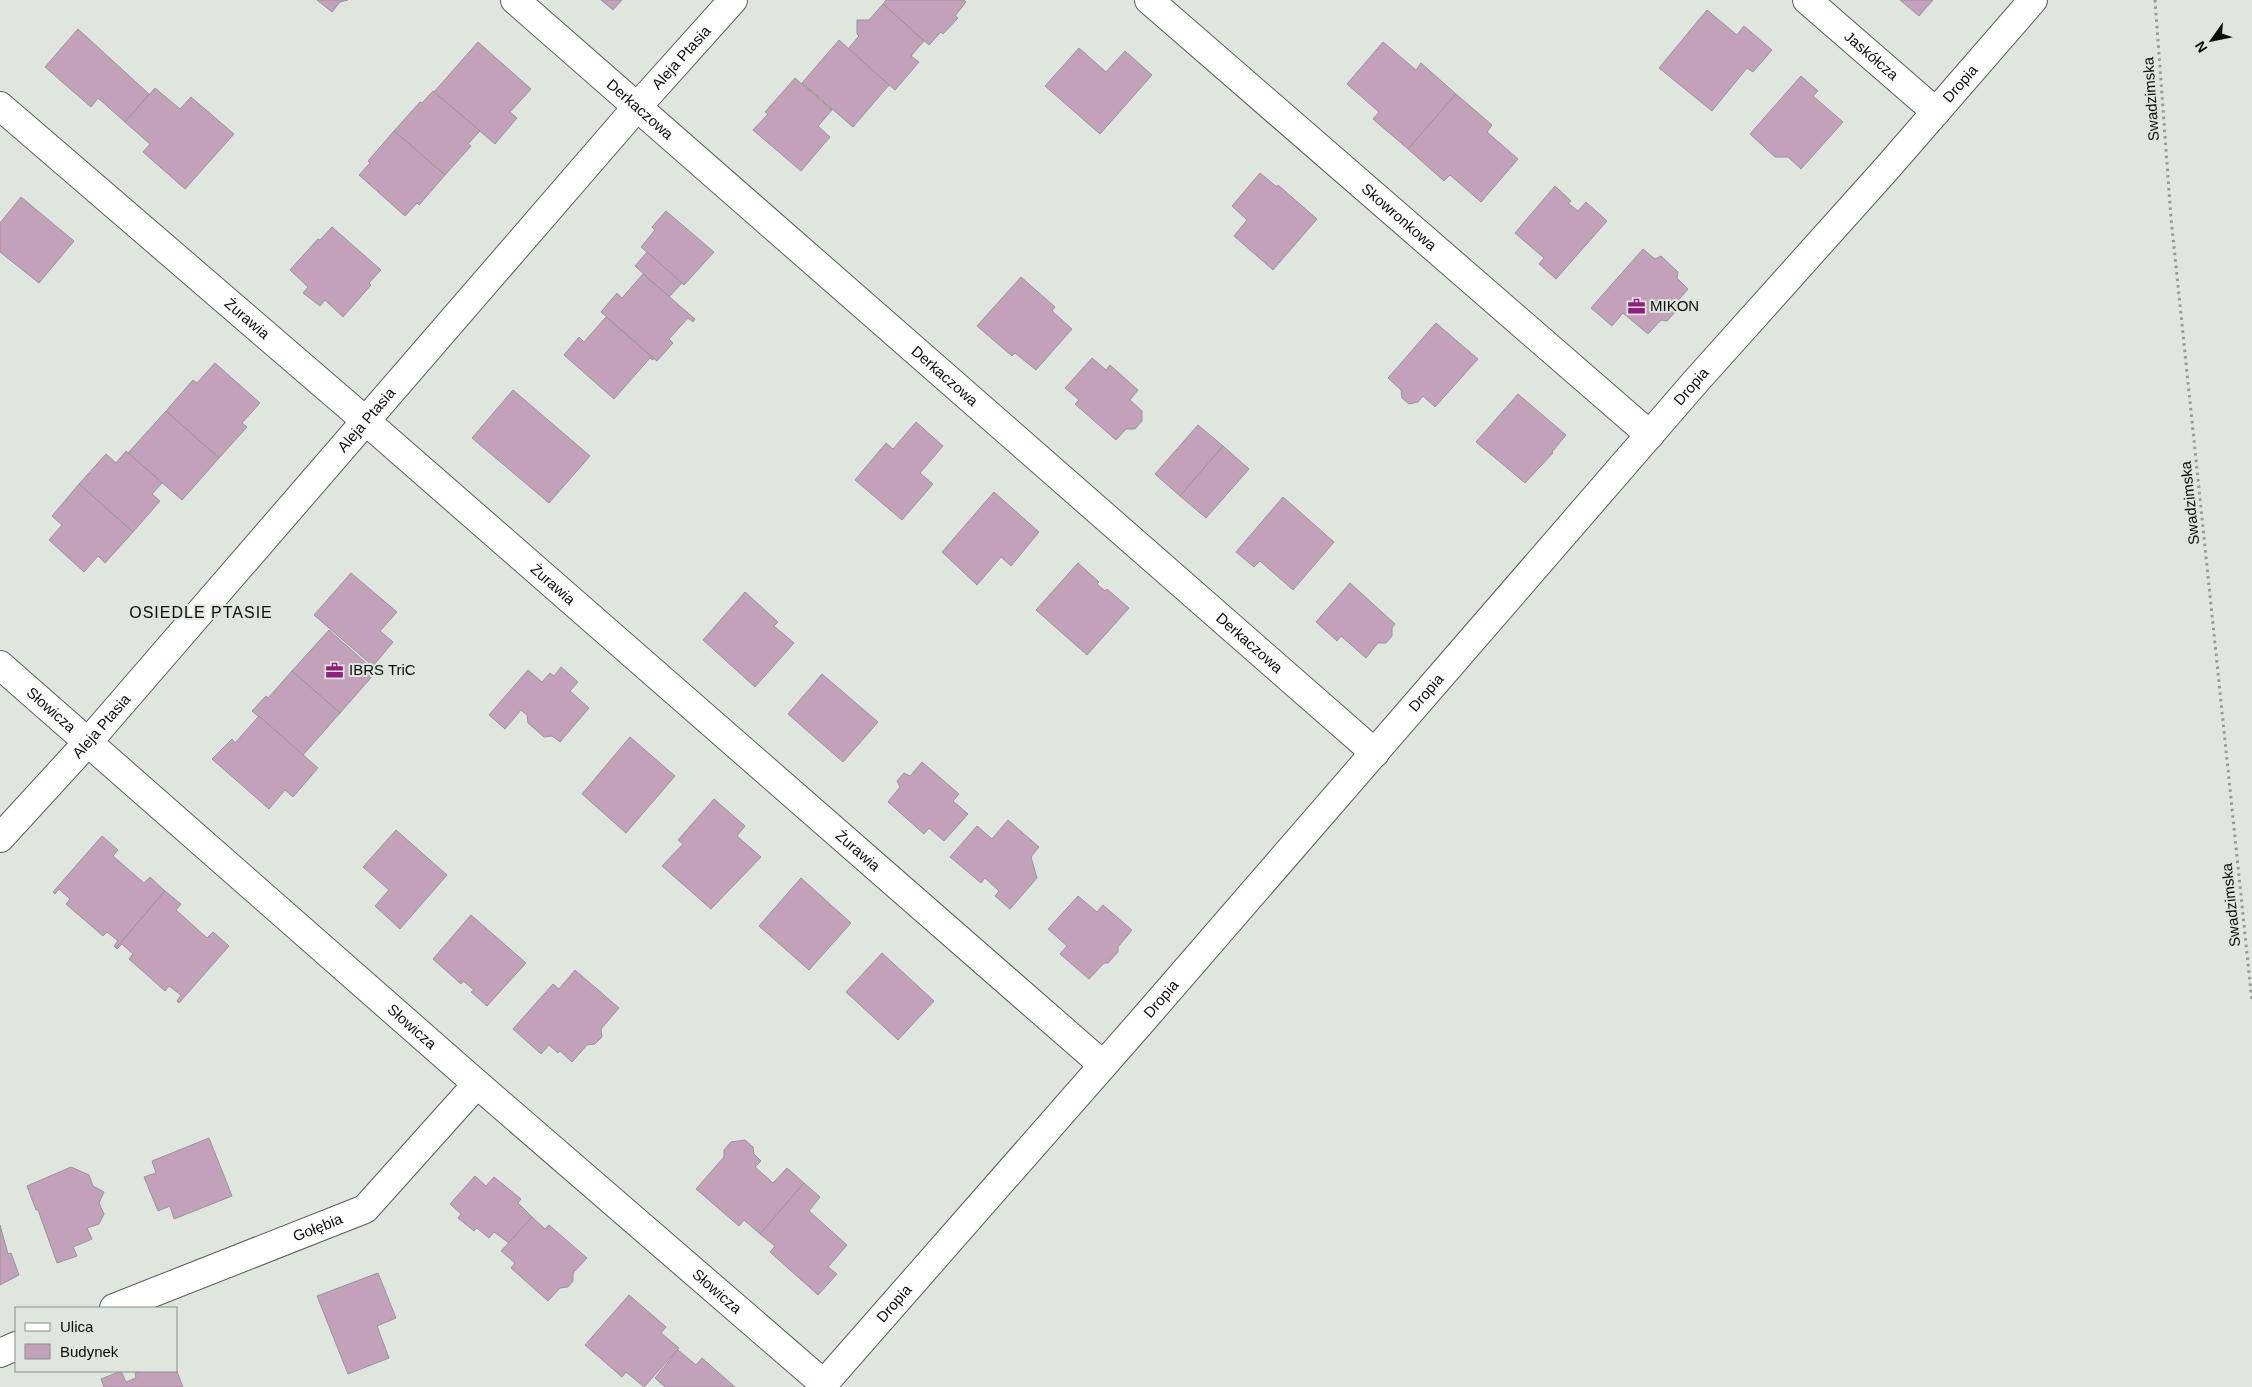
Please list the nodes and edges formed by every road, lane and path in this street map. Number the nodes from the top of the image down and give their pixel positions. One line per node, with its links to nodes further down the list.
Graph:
1 (515, 0): 8 (street, Derkaczowa)
2 (733, 0): 8 (street, Aleja Ptasia)
3 (1149, 0): 11 (street, Skowronkowa)
4 (1807, 0): 9 (street, Jaskółcza)
5 (2033, 0): 9 (street, Dropia)
6 (2155, 0): 16 (path, Swadzimska)
7 (0, 106): 10 (street, Żurawia)
8 (637, 107): 10 (street, Aleja Ptasia); 14 (street, Derkaczowa)
9 (1936, 112): 11 (street, Dropia)
10 (367, 422): 13 (street, Aleja Ptasia); 17 (street, Żurawia)
11 (1650, 435): 14 (street, Dropia)
12 (0, 665): 13 (street, Słowicza)
13 (88, 742): 15 (street, Aleja Ptasia); 18 (street, Słowicza)
14 (1375, 753): 17 (street, Dropia)
15 (0, 838)
16 (2252, 1002)
17 (1103, 1065): 22 (street, Dropia)
18 (477, 1084): 19 (street, Gołębia); 22 (street, Słowicza)
19 (117, 1307)
20 (15, 1346): 21 (street)
21 (0, 1353)
22 (823, 1386)

